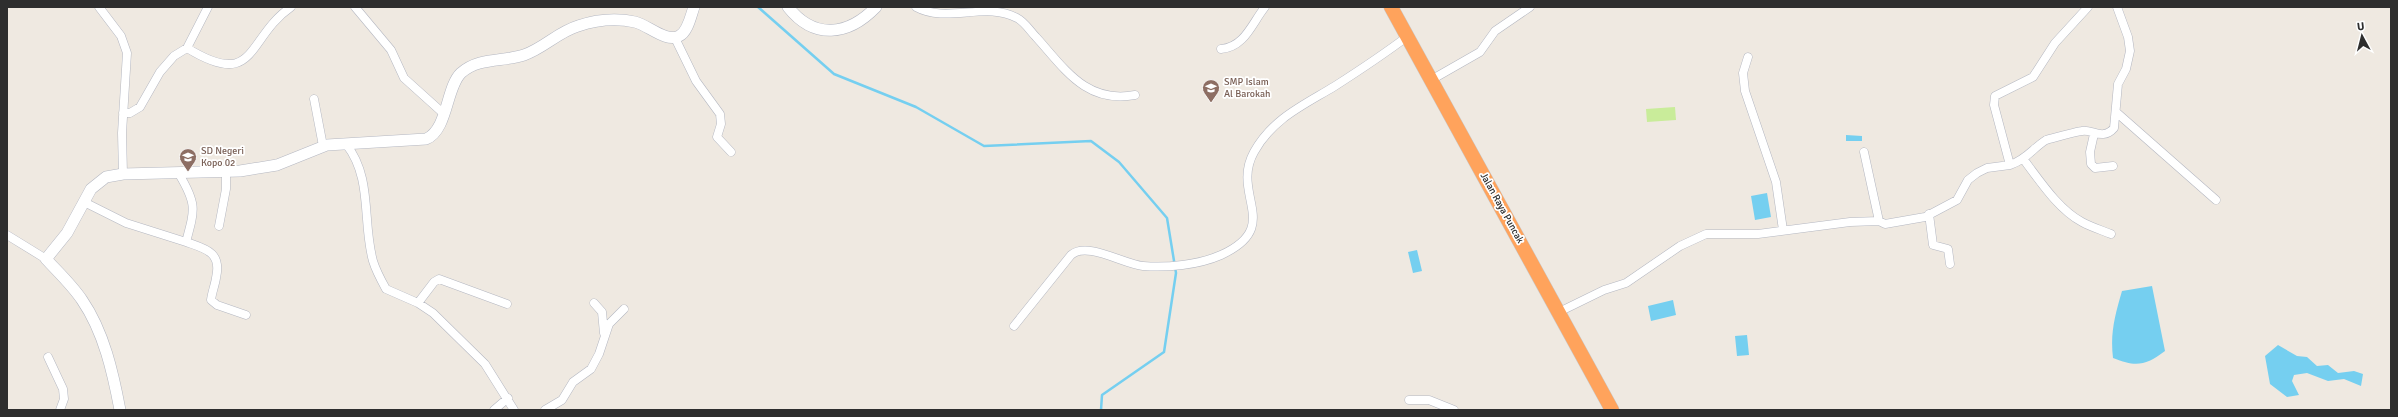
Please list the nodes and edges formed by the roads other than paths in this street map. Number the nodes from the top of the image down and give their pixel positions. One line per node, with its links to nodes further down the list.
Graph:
1 (99, 7): 23 (street)
2 (208, 7): 16 (street)
3 (291, 7): 16 (street)
4 (355, 7): 24 (street)
5 (694, 7): 15 (main road)
6 (788, 7): 7 (main road)
7 (876, 7)
8 (916, 7): 20 (street)
9 (1265, 7): 17 (street)
10 (1392, 7): 14 (highway, Jalan Raya Puncak)
11 (1530, 7): 19 (street)
12 (2088, 7): 31 (street)
13 (2117, 7): 22 (street)
14 (1408, 36): 19 (highway, Jalan Raya Puncak); 53 (street)
15 (675, 38): 24 (main road); 28 (street)
16 (187, 48): 23 (street)
17 (1221, 50)
18 (1748, 56): 41 (street)
19 (1431, 80): 51 (highway, Jalan Raya Puncak)
20 (1135, 95)
21 (314, 99): 27 (street)
22 (2116, 112): 25 (street); 36 (street)
23 (123, 113): 34 (street)
24 (444, 114): 26 (main road)
25 (2094, 134): 30 (street); 32 (street)
26 (346, 144): 27 (main road); 47 (street)
27 (323, 146): 33 (main road)
28 (731, 152)
29 (1864, 152): 39 (street)
30 (2024, 160): 31 (street); 42 (street)
31 (2010, 165): 38 (street)
32 (2113, 166)
33 (226, 173): 35 (main road); 40 (street)
34 (123, 174): 35 (main road); 37 (main road)
35 (179, 174): 44 (street)
36 (2216, 200)
37 (84, 202): 44 (street); 45 (main road)
38 (1929, 214): 39 (street); 46 (street)
39 (1879, 222): 41 (street)
40 (219, 226)
41 (1783, 230): 51 (street)
42 (2111, 234)
43 (7, 235): 45 (street)
44 (186, 242): 52 (street)
45 (46, 259): 59 (main road)
46 (1950, 264)
47 (418, 303): 49 (street); 56 (street)
48 (594, 303): 54 (street)
49 (507, 304)
50 (624, 309): 54 (street)
51 (1559, 312): 64 (highway, Jalan Raya Puncak)
52 (246, 315)
53 (1014, 326)
54 (605, 335): 62 (street)
55 (48, 358): 58 (street)
56 (508, 398): 60 (street); 61 (street)
57 (1408, 400): 63 (street)
58 (60, 410)
59 (120, 410)
60 (494, 410)
61 (514, 410)
62 (545, 410)
63 (1454, 410)
64 (1612, 410)

